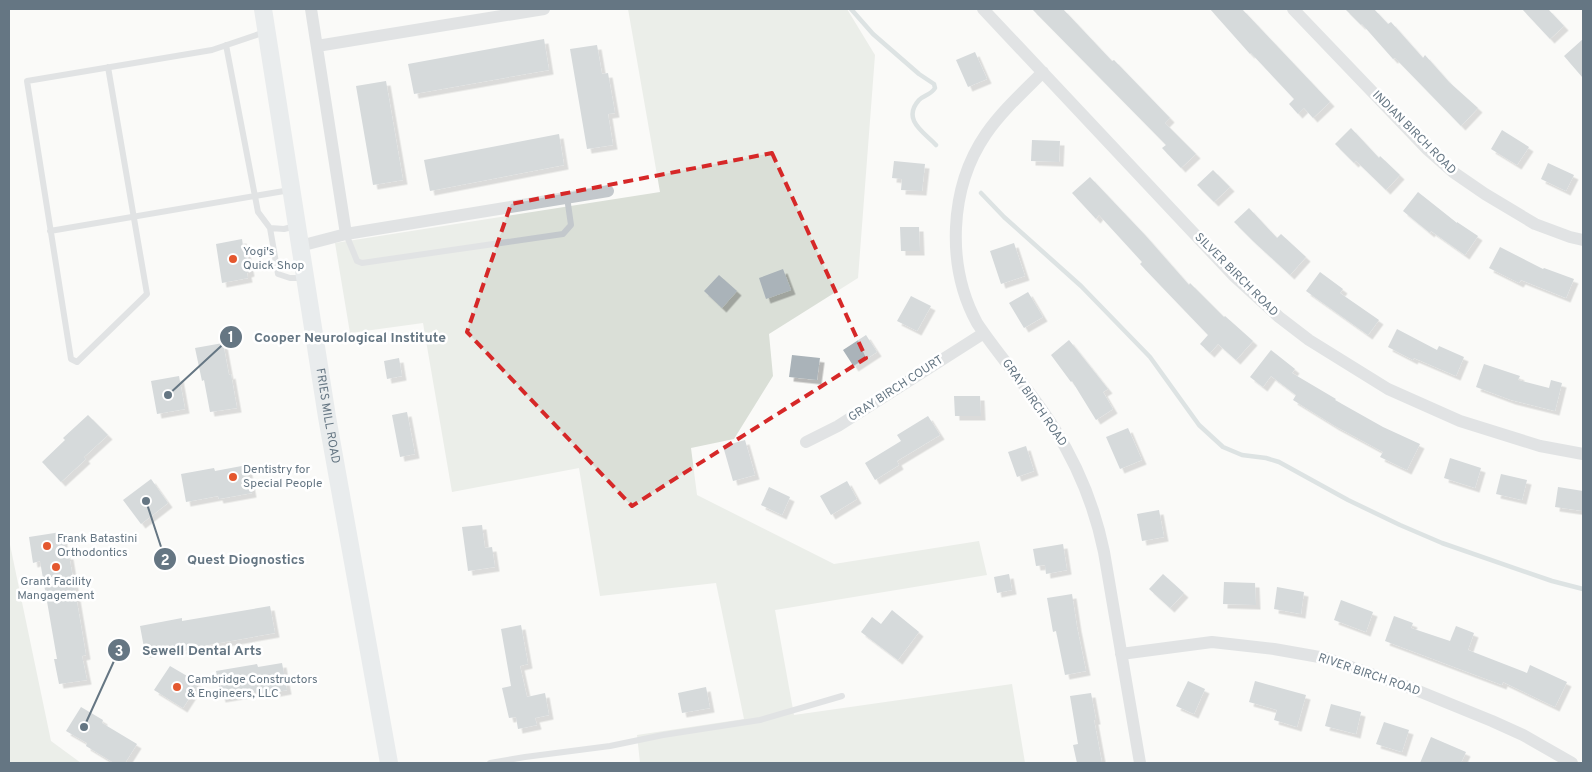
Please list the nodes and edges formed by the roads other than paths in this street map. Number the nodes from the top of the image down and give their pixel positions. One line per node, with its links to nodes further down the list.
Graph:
1 (262, 9): 6 (main road, FRIES MILL ROAD)
2 (311, 9): 8 (street)
3 (544, 9): 8 (street)
4 (983, 9): 10 (street, SILVER BIRCH ROAD)
5 (1293, 9): 20 (street, INDIAN BIRCH ROAD)
6 (266, 31): 7 (lane); 11 (main road, FRIES MILL ROAD)
7 (226, 45): 9 (lane); 13 (lane)
8 (317, 46): 19 (street)
9 (108, 67): 15 (lane); 18 (lane)
10 (1044, 72): 23 (street, GRAY BIRCH ROAD); 25 (street, SILVER BIRCH ROAD)
11 (291, 190): 13 (lane); 16 (main road, FRIES MILL ROAD)
12 (608, 191): 14 (street)
13 (254, 196): 15 (lane); 17 (lane)
14 (567, 198): 19 (street); 19 (lane)
15 (134, 217): 18 (lane); 18 (lane)
16 (297, 226): 17 (lane); 21 (main road, FRIES MILL ROAD)
17 (270, 228): 22 (lane)
18 (50, 231)
19 (346, 234): 21 (street)
20 (1583, 240)
21 (300, 246): 22 (main road, FRIES MILL ROAD)
22 (305, 278): 28 (main road, FRIES MILL ROAD)
23 (984, 333): 24 (street, GRAY BIRCH COURT); 26 (street, GRAY BIRCH ROAD)
24 (806, 442)
25 (1583, 454)
26 (1121, 654): 30 (street, GRAY BIRCH ROAD); 31 (street, RIVER BIRCH ROAD)
27 (842, 696): 29 (lane)
28 (389, 763)
29 (490, 763)
30 (1140, 763)
31 (1572, 763)

